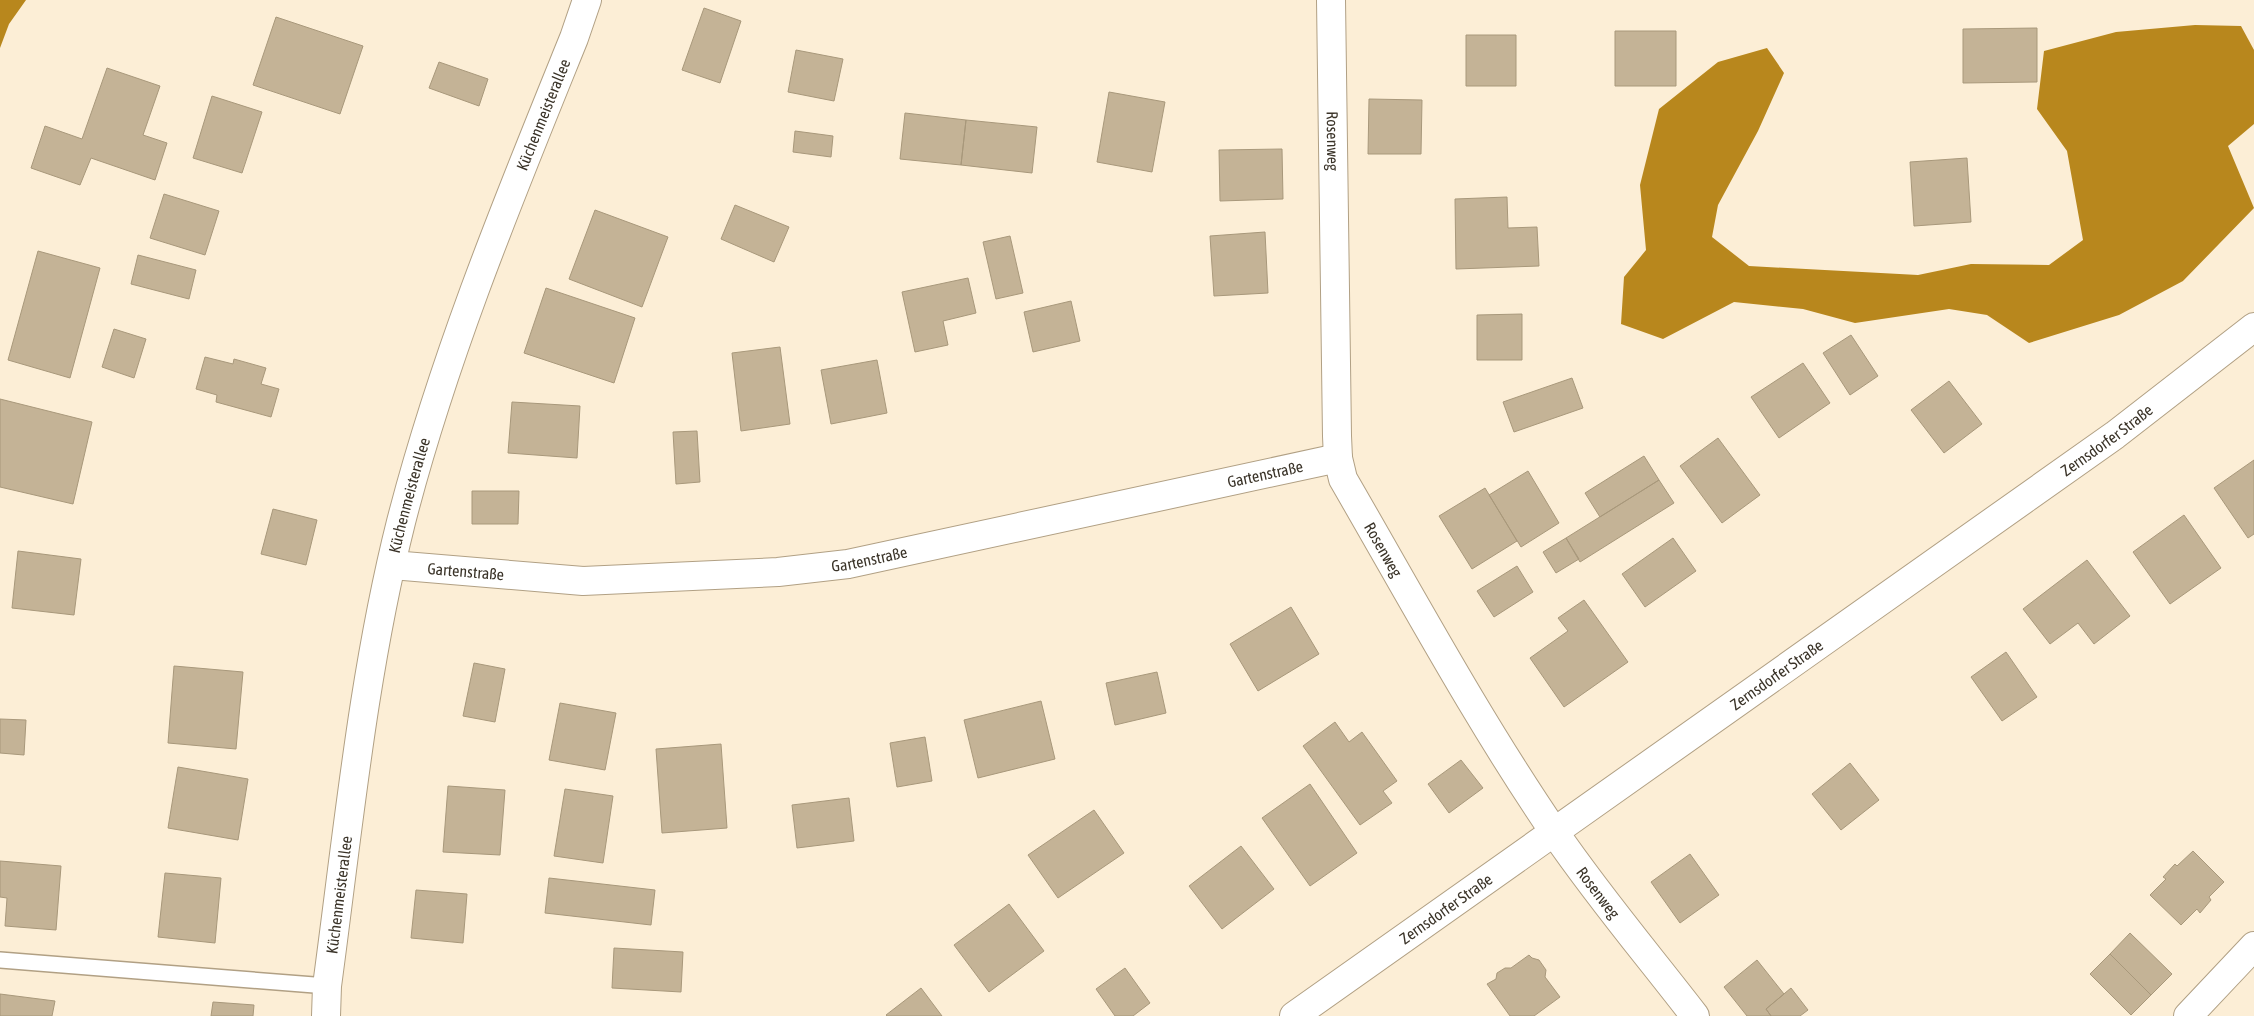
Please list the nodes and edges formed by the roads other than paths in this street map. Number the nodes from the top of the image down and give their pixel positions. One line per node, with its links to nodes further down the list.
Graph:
1 (587, 0): 5 (street, Küchenmeisterallee)
2 (1331, 0): 4 (street, Rosenweg)
3 (2254, 327): 6 (street, Zernsdorfer Straße)
4 (1338, 458): 5 (street, Gartenstraße); 6 (street, Rosenweg)
5 (392, 565): 9 (street, Küchenmeisterallee)
6 (1555, 833): 11 (street, Zernsdorfer Straße); 12 (street, Rosenweg)
7 (2254, 946): 13 (street)
8 (0, 960): 9 (lane)
9 (326, 986): 10 (street, Küchenmeisterallee)
10 (326, 1016)
11 (1294, 1016)
12 (1695, 1016)
13 (2188, 1016)

